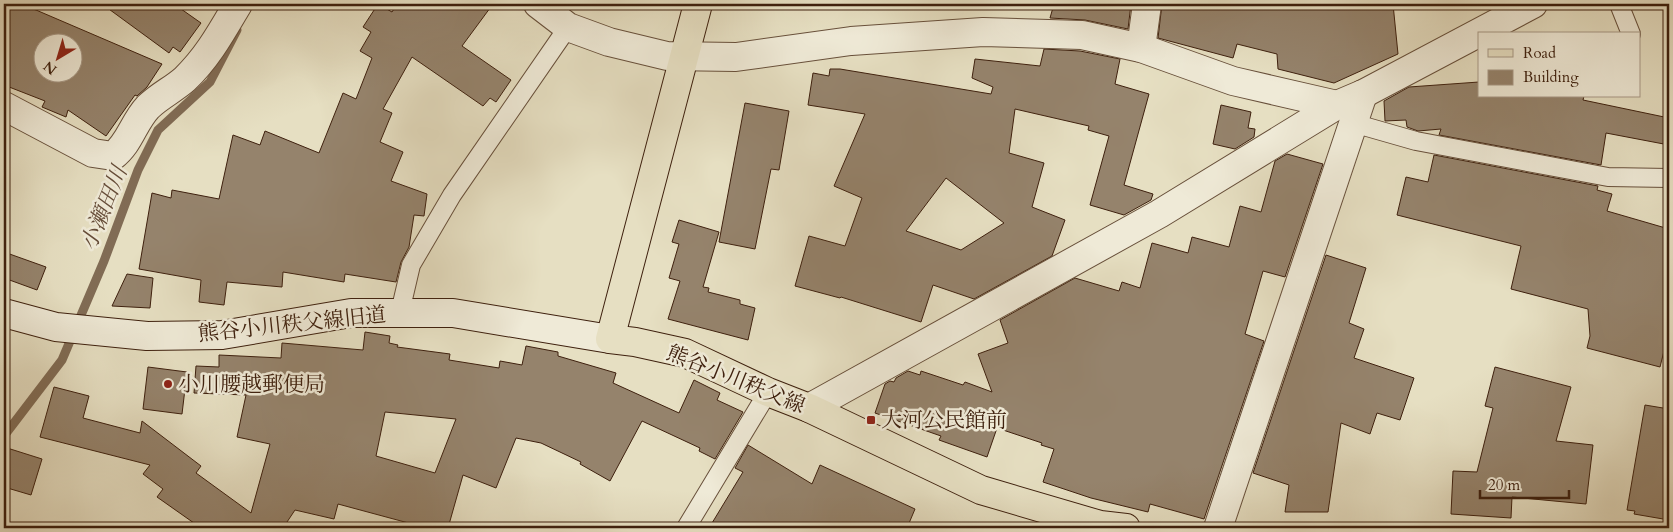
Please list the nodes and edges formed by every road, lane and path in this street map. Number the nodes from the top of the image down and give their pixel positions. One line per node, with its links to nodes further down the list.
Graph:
1 (238, 4): 13 (street)
2 (538, 4): 7 (street)
3 (698, 4): 12 (main road)
4 (1147, 4): 11 (street)
5 (1533, 4): 8 (street)
6 (1619, 4): 9 (lane)
7 (568, 27): 12 (street); 16 (lane)
8 (1480, 32)
9 (1630, 32)
10 (1478, 33): 14 (street)
11 (1141, 48): 12 (street); 14 (street)
12 (684, 56): 18 (main road)
13 (4, 106)
14 (1345, 114): 15 (lane); 20 (street); 23 (street)
15 (1669, 178)
16 (400, 312): 17 (street, 熊谷小川秩父線旧道); 18 (street, 熊谷小川秩父線旧道)
17 (4, 313)
18 (610, 339): 19 (main road, 熊谷小川秩父線)
19 (768, 392): 20 (main road, 熊谷小川秩父線); 21 (lane)
20 (809, 408): 22 (main road, 熊谷小川秩父線)
21 (686, 528)
22 (1126, 528)
23 (1218, 528)

